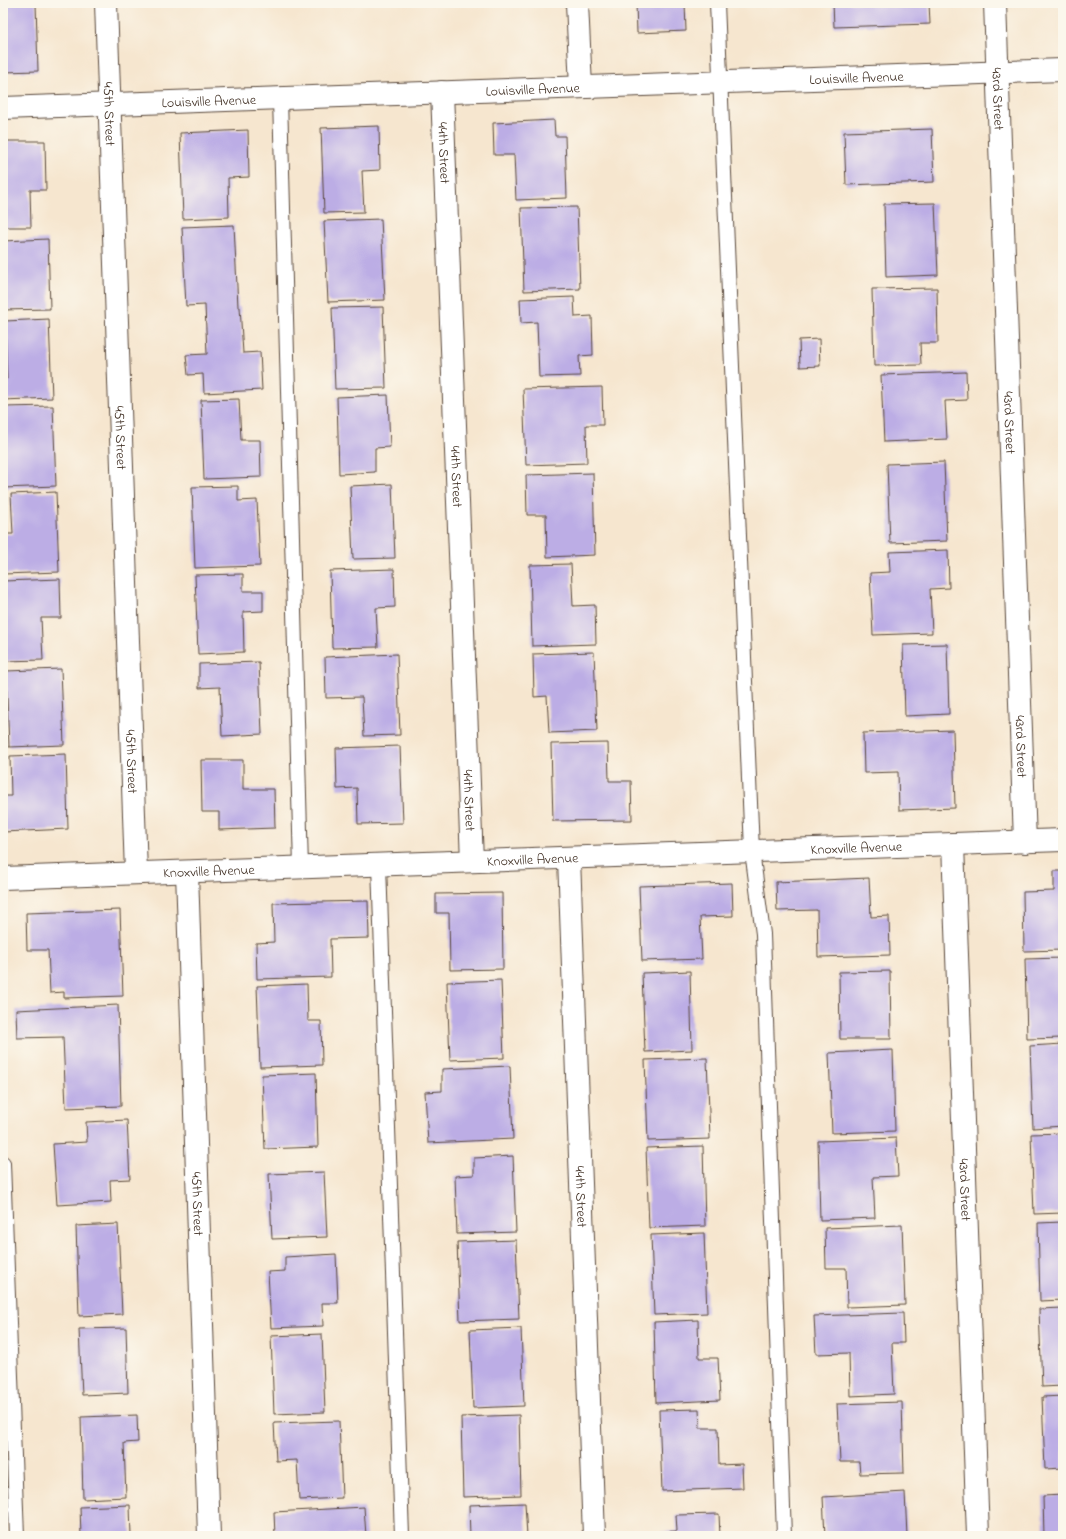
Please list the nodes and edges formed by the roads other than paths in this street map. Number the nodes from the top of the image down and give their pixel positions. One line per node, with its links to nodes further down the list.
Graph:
1 (106, 3): 11 (street, 45th Street)
2 (577, 3): 8 (street)
3 (717, 3): 7 (lane)
4 (995, 3): 6 (street, 43rd Street)
5 (1063, 70): 6 (street, Louisville Avenue)
6 (998, 72): 7 (street, Louisville Avenue); 14 (street, 43rd Street)
7 (719, 82): 8 (street, Louisville Avenue); 16 (lane)
8 (581, 87): 9 (street, Louisville Avenue)
9 (442, 92): 10 (street, Louisville Avenue); 18 (street, 44th Street)
10 (280, 98): 11 (street, Louisville Avenue); 20 (lane)
11 (109, 104): 12 (street, Louisville Avenue); 22 (street, 45th Street)
12 (3, 108)
13 (1063, 840): 14 (street, Knoxville Avenue)
14 (1025, 842): 15 (street, Knoxville Avenue)
15 (953, 844): 16 (street, Knoxville Avenue); 30 (street, 43rd Street)
16 (752, 851): 17 (street, Knoxville Avenue); 29 (lane)
17 (569, 858): 18 (street, Knoxville Avenue); 28 (street, 44th Street)
18 (472, 861): 19 (street, Knoxville Avenue)
19 (379, 865): 20 (street, Knoxville Avenue); 27 (lane)
20 (301, 868): 21 (street, Knoxville Avenue)
21 (187, 872): 22 (street, Knoxville Avenue); 26 (street, 45th Street)
22 (136, 873): 23 (street, Knoxville Avenue)
23 (3, 878)
24 (3, 1163): 25 (lane)
25 (17, 1536)
26 (209, 1536)
27 (402, 1536)
28 (594, 1536)
29 (784, 1536)
30 (978, 1536)

